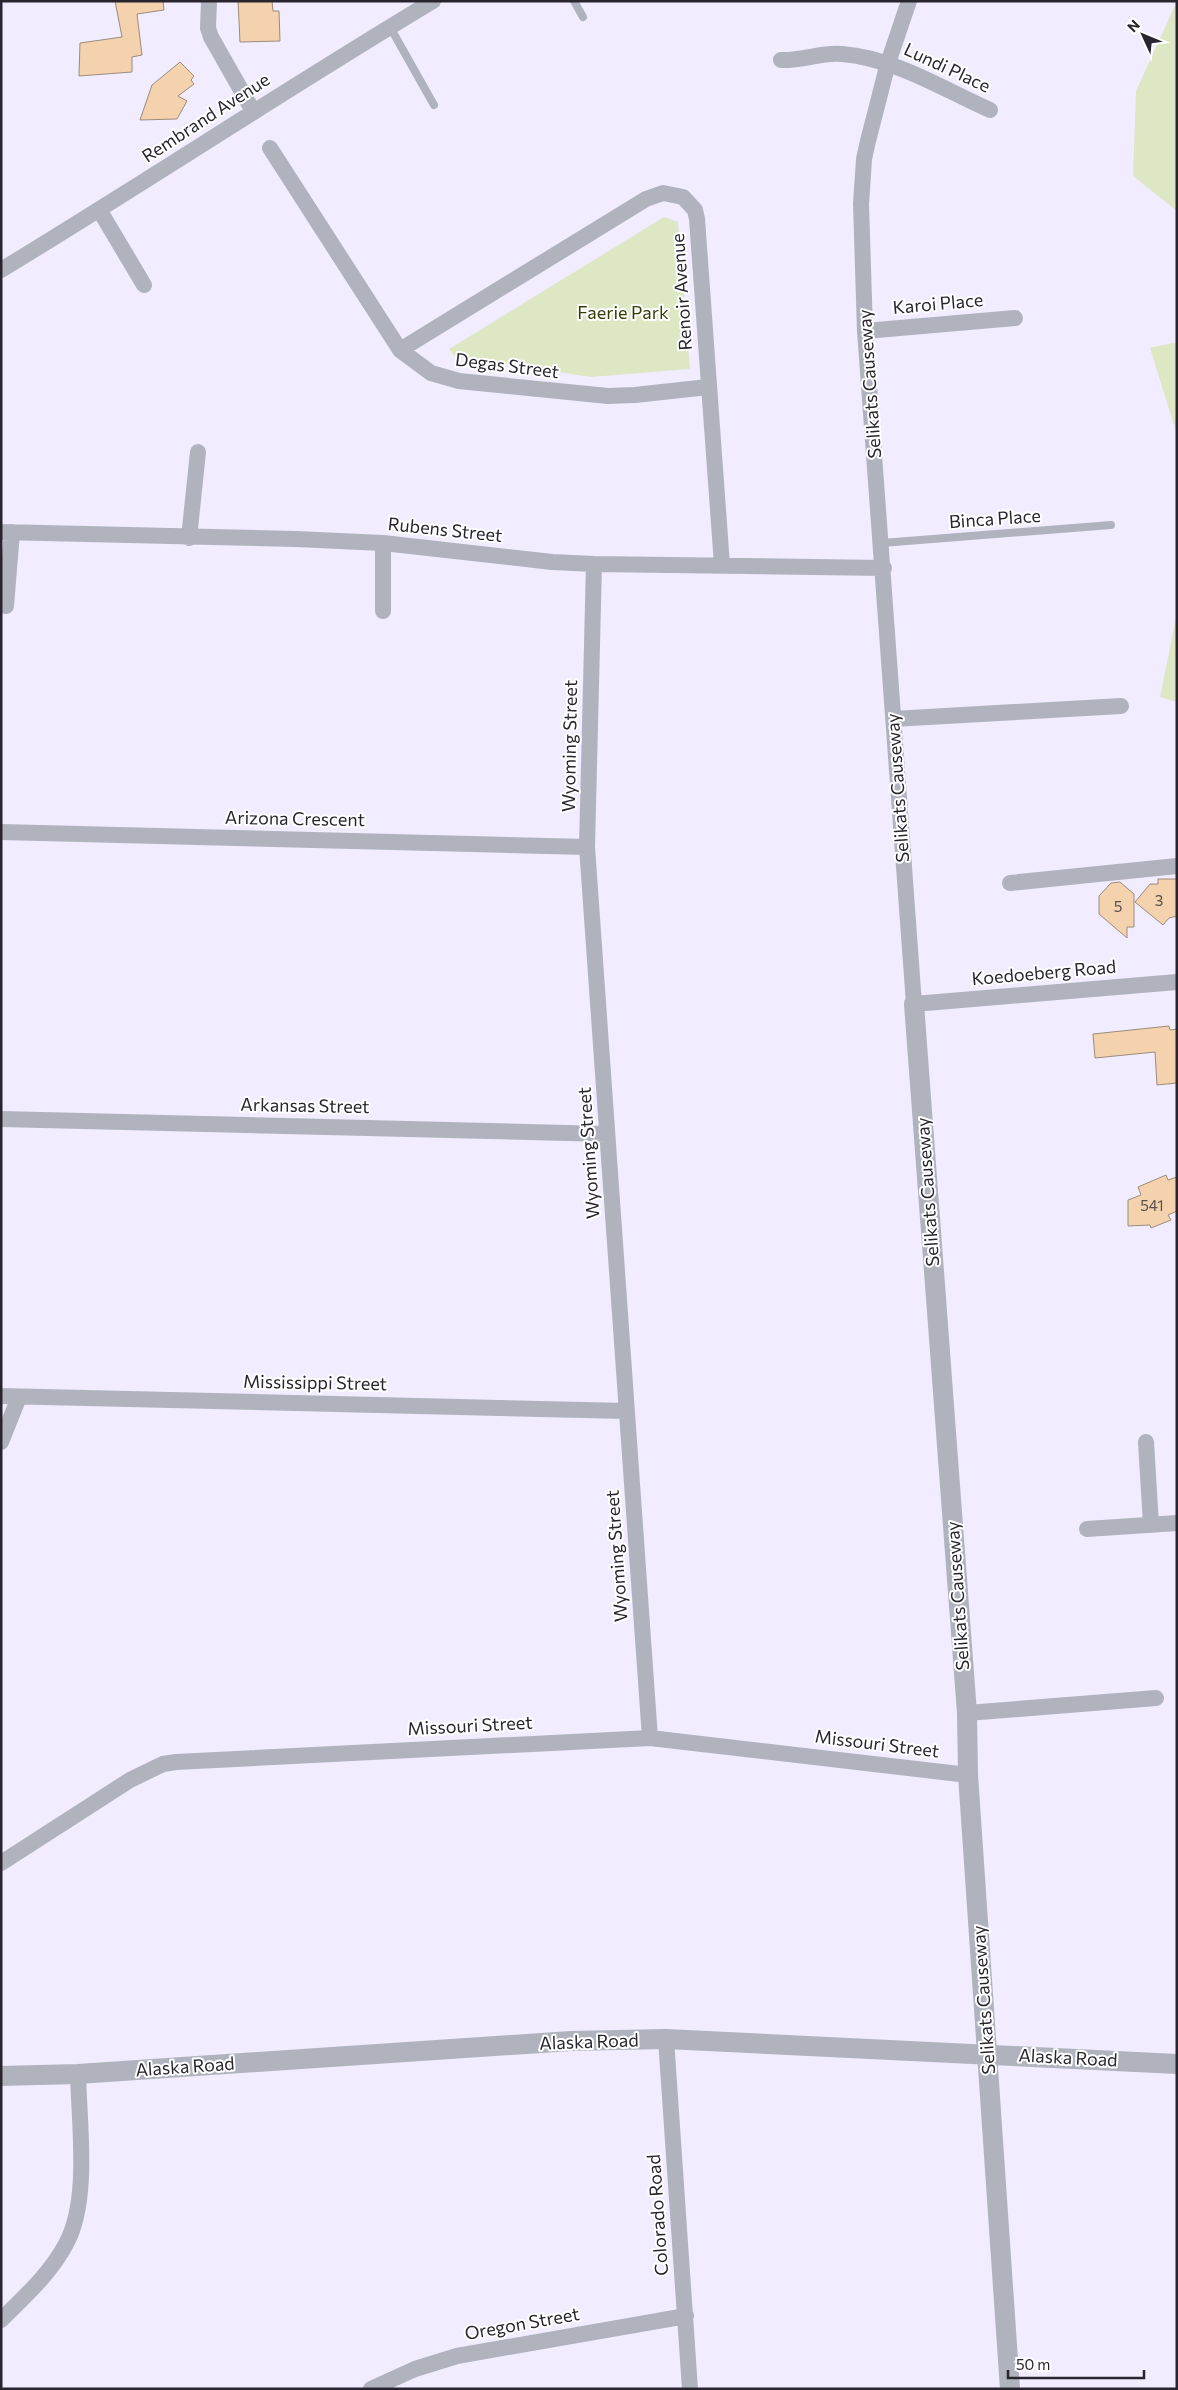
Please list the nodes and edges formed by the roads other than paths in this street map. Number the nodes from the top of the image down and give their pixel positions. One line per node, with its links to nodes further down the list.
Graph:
1 (209, 1): 11 (street)
2 (433, 1): 6 (street, Rembrand Avenue)
3 (574, 1): 5 (lane)
4 (909, 1): 8 (street, Selikats Causeway)
5 (583, 16)
6 (390, 27): 9 (lane); 11 (street, Rembrand Avenue)
7 (781, 60): 8 (street, Lundi Place)
8 (888, 63): 10 (street, Lundi Place); 17 (street, Selikats Causeway)
9 (434, 105)
10 (990, 110)
11 (253, 111): 13 (street, Rembrand Avenue)
12 (270, 148): 18 (street, Degas Street)
13 (100, 210): 14 (street, Rembrand Avenue); 15 (street)
14 (1, 270)
15 (144, 285)
16 (1015, 318): 17 (street, Karoi Place)
17 (865, 331): 25 (street, Selikats Causeway)
18 (400, 350): 19 (street, Degas Street); 19 (street, Renoir Avenue)
19 (708, 388): 27 (street, Renoir Avenue)
20 (198, 452): 23 (street)
21 (1111, 525): 25 (lane, Binca Place)
22 (6, 532): 23 (street, Rubens Street); 29 (street)
23 (189, 538): 24 (street, Rubens Street)
24 (383, 543): 26 (street, Rubens Street); 30 (street)
25 (882, 543): 28 (street, Selikats Causeway)
26 (594, 564): 27 (street, Rubens Street); 34 (street, Wyoming Street)
27 (722, 565): 28 (street, Rubens Street)
28 (884, 568): 32 (street, Selikats Causeway)
29 (6, 606)
30 (383, 611)
31 (1121, 706): 32 (street)
32 (893, 720): 38 (street, Selikats Causeway)
33 (1, 832): 34 (street, Arizona Crescent)
34 (587, 847): 40 (street, Wyoming Street)
35 (1177, 866): 36 (street)
36 (1010, 883)
37 (1177, 982): 38 (street, Koedoeberg Road)
38 (914, 1004): 50 (street, Selikats Causeway)
39 (1, 1119): 40 (street, Arkansas Street)
40 (607, 1134): 43 (street, Wyoming Street)
41 (1, 1396): 42 (street, Mississippi Street)
42 (18, 1397): 43 (street, Mississippi Street); 44 (street)
43 (627, 1411): 51 (street, Wyoming Street)
44 (1, 1442)
45 (1146, 1442): 47 (street)
46 (1177, 1523): 47 (street)
47 (1150, 1525): 48 (street)
48 (1087, 1529)
49 (1156, 1698): 50 (street)
50 (967, 1713): 52 (street, Selikats Causeway)
51 (650, 1738): 52 (street, Missouri Street); 53 (street, Missouri Street)
52 (968, 1775): 55 (street, Selikats Causeway)
53 (1, 1863)
54 (666, 2039): 55 (street, Alaska Road); 57 (street, Alaska Road); 59 (street, Colorado Road)
55 (988, 2054): 56 (street, Alaska Road); 63 (street, Selikats Causeway)
56 (1177, 2064)
57 (78, 2074): 58 (street, Alaska Road); 60 (street)
58 (1, 2076)
59 (686, 2316): 61 (street, Oregon Street); 62 (street, Colorado Road)
60 (1, 2320)
61 (371, 2389)
62 (690, 2389)
63 (1010, 2389)

